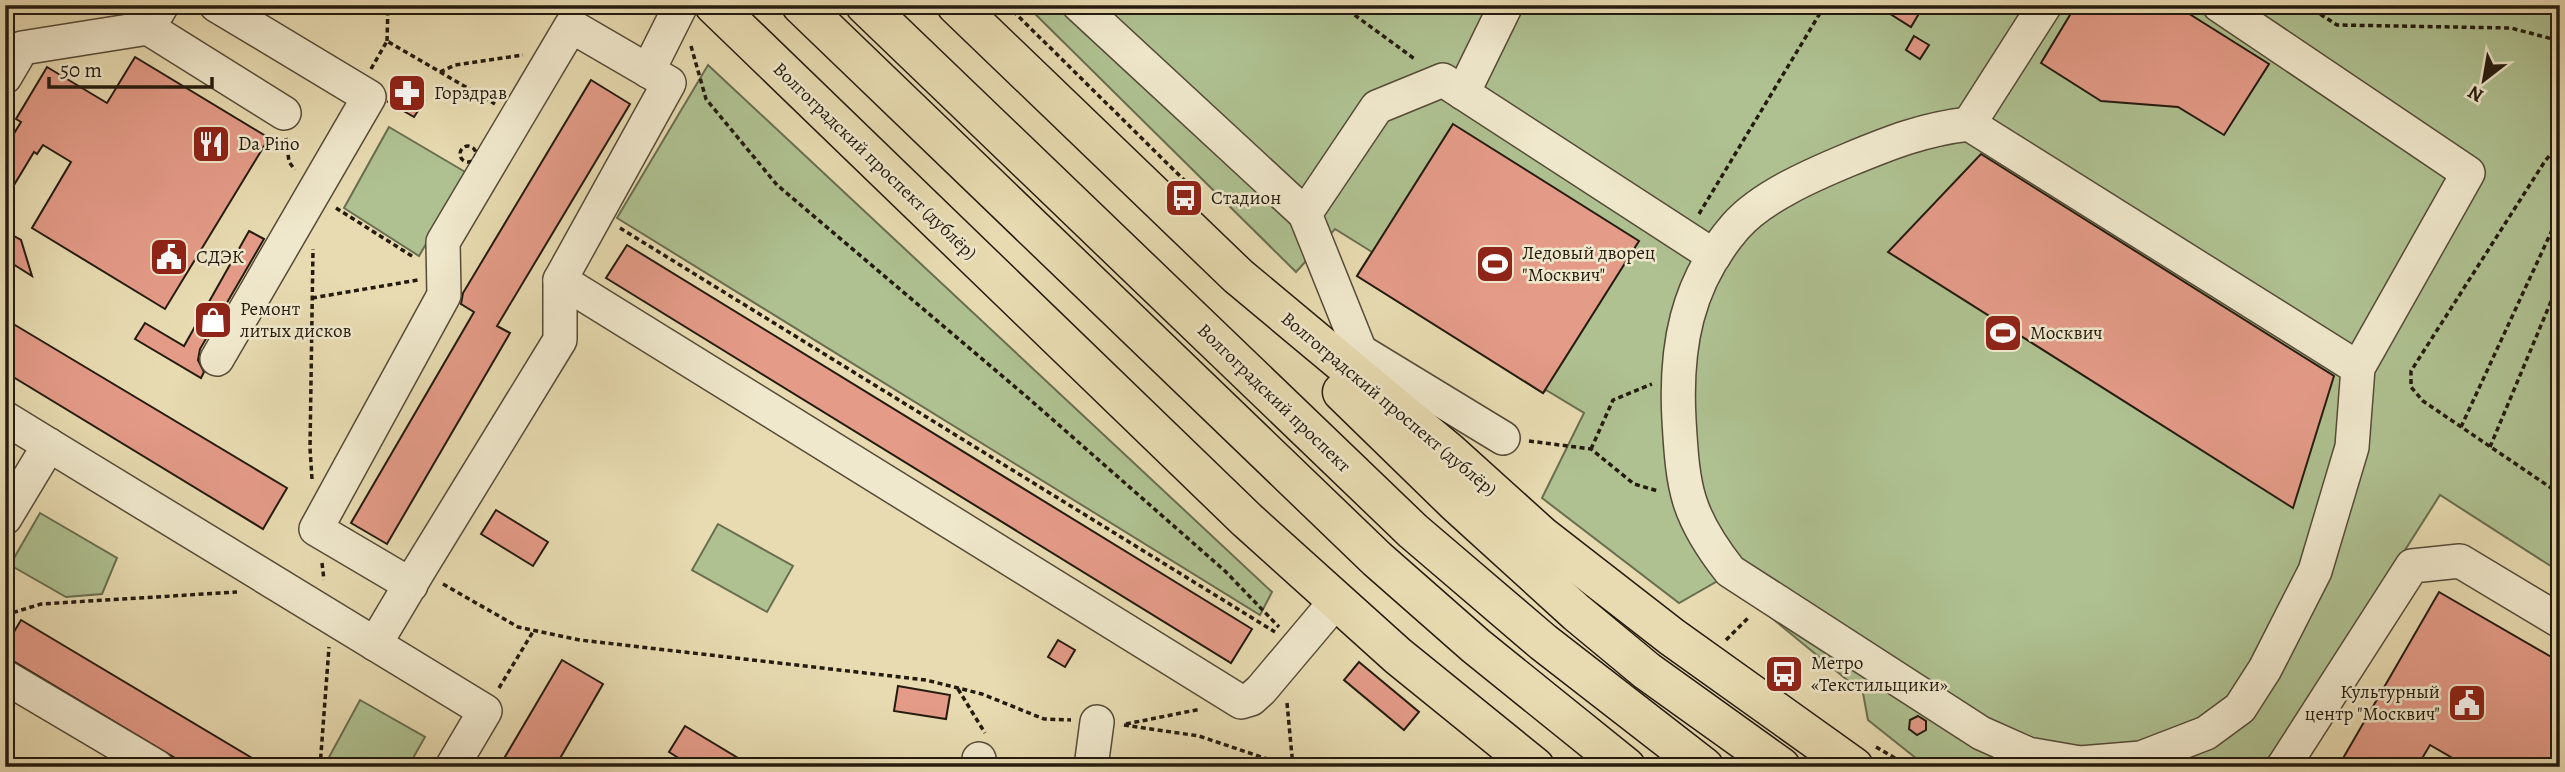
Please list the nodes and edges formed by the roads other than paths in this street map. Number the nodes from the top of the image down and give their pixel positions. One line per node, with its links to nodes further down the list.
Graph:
1 (216, 5): 20 (lane)
2 (801, 5): 39 (main road)
3 (865, 5): 23 (main road, Волгоградский проспект)
4 (956, 5): 18 (main road, Волгоградский проспект (дублёр))
5 (1079, 5): 16 (lane)
6 (1506, 5): 13 (lane)
7 (2045, 5): 15 (lane)
8 (2219, 5): 22 (lane)
9 (691, 6): 11 (lane); 29 (main road, Волгоградский проспект (дублёр))
10 (155, 17): 12 (lane); 14 (lane)
11 (648, 71): 19 (lane); 28 (lane)
12 (5, 77)
13 (1453, 87): 16 (lane); 17 (lane)
14 (284, 113)
15 (1969, 124): 17 (lane); 22 (lane)
16 (1305, 215): 21 (lane)
17 (1714, 256): 22 (lane)
18 (1238, 276): 21 (main road, Волгоградский проспект (дублёр)); 30 (main road)
19 (560, 280): 28 (lane); 29 (lane)
20 (217, 359)
21 (1354, 359): 25 (lane); 42 (main road, Волгоградский проспект (дублёр))
22 (2358, 368)
23 (1276, 401): 30 (main road); 40 (main road, Волгоградский проспект)
24 (5, 418): 26 (lane)
25 (1503, 438)
26 (48, 445): 27 (lane); 32 (lane)
27 (5, 518)
28 (415, 578): 32 (lane)
29 (1336, 601): 38 (main road, Волгоградский проспект (дублёр))
30 (1577, 613): 41 (main road)
31 (2560, 621): 43 (lane)
32 (375, 644): 36 (lane)
33 (5, 677): 35 (lane)
34 (1097, 722): 37 (lane)
35 (157, 767)
36 (452, 767)
37 (1091, 767)
38 (1535, 767)
39 (1626, 767)
40 (1704, 767)
41 (1781, 767)
42 (1854, 767)
43 (2283, 767)

